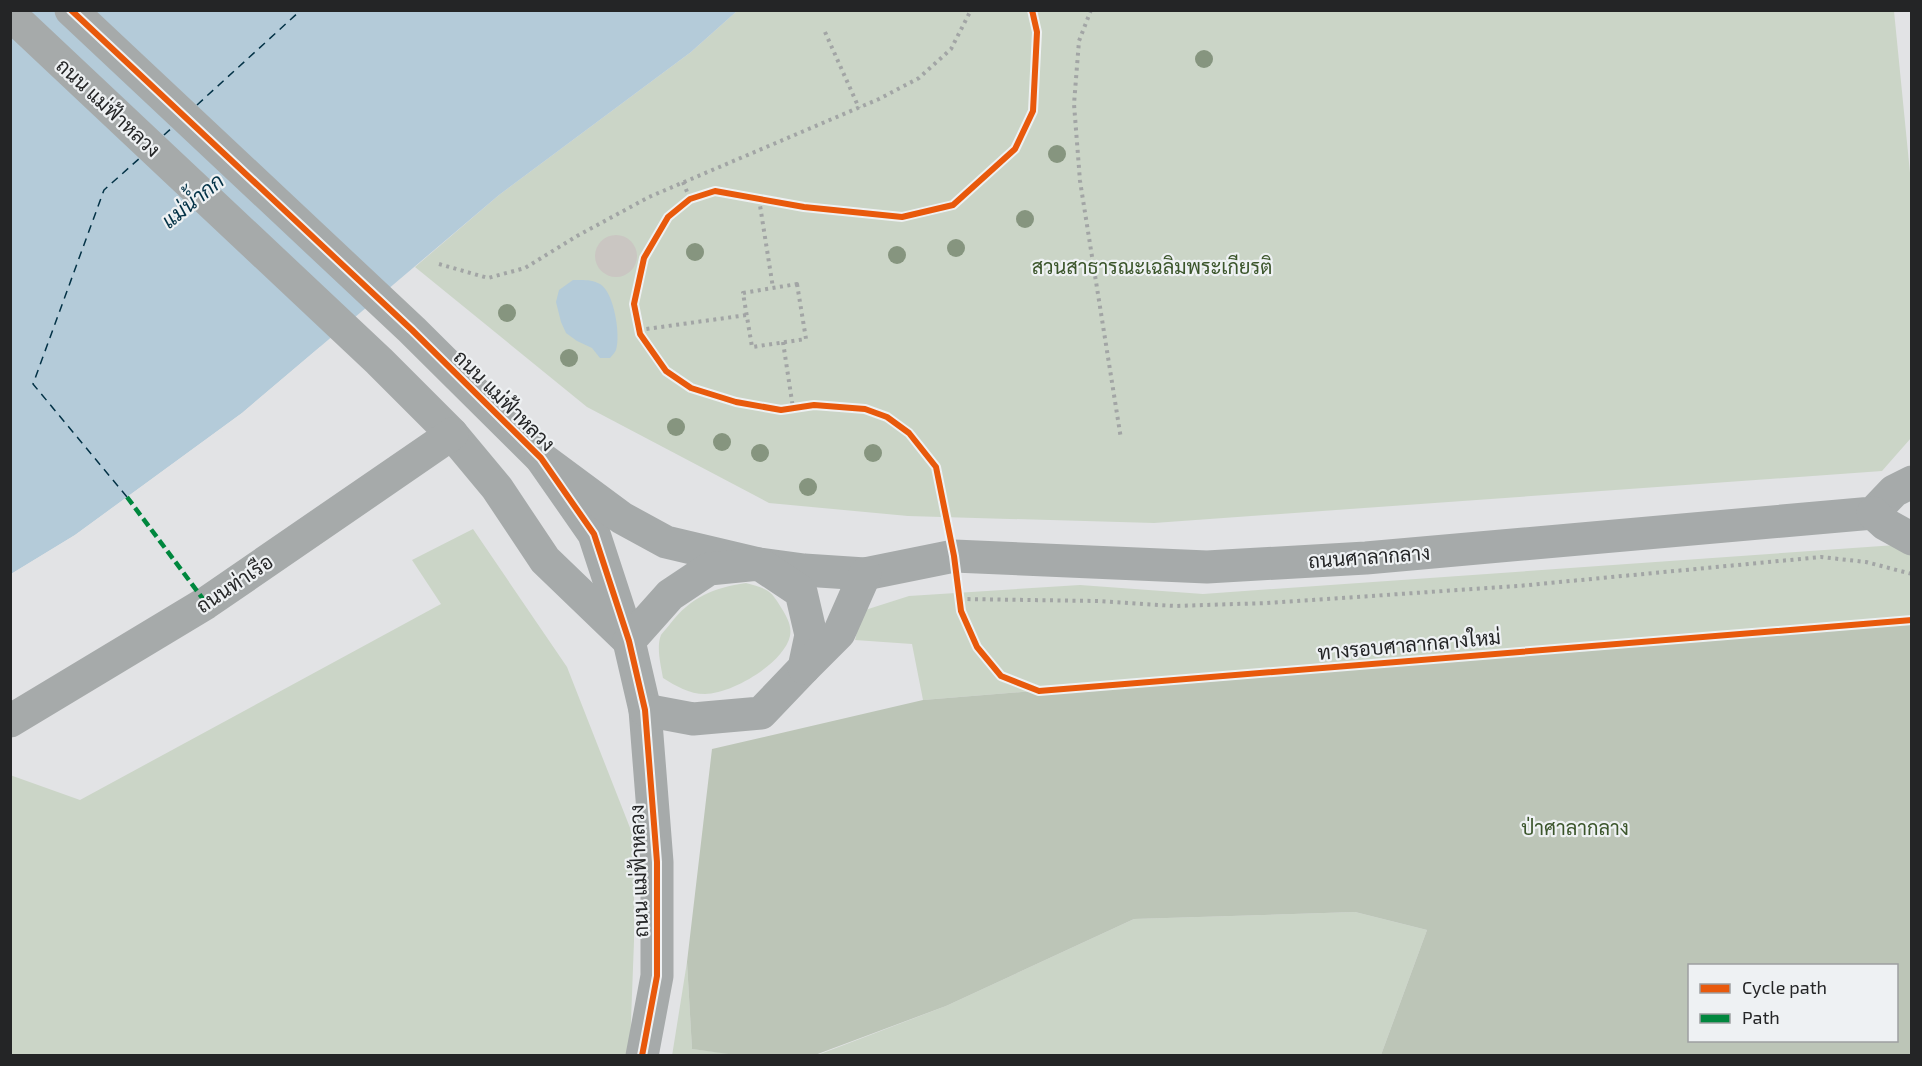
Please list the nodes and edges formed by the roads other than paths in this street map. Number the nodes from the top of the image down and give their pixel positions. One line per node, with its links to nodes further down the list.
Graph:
1 (71, 10): 4 (street, ถนน แม่ฟ้าหลวง)
2 (10, 14): 3 (street, ถนน แม่ฟ้าหลวง)
3 (452, 434): 10 (street, ถนน แม่ฟ้าหลวง); 13 (street, ถนนท่าเรือ)
4 (541, 458): 8 (street); 10 (street, ถนน แม่ฟ้าหลวง)
5 (1911, 482): 6 (street)
6 (1873, 513): 7 (street); 9 (street, ถนนศาลากลาง)
7 (1911, 539)
8 (759, 564): 9 (street, ถนนศาลากลาง); 10 (street); 11 (street)
9 (866, 574): 11 (street)
10 (629, 641): 12 (street, ถนน แม่ฟ้าหลวง)
11 (804, 668): 12 (street)
12 (645, 710): 14 (street, ถนน แม่ฟ้าหลวง)
13 (10, 722)
14 (642, 1056)

